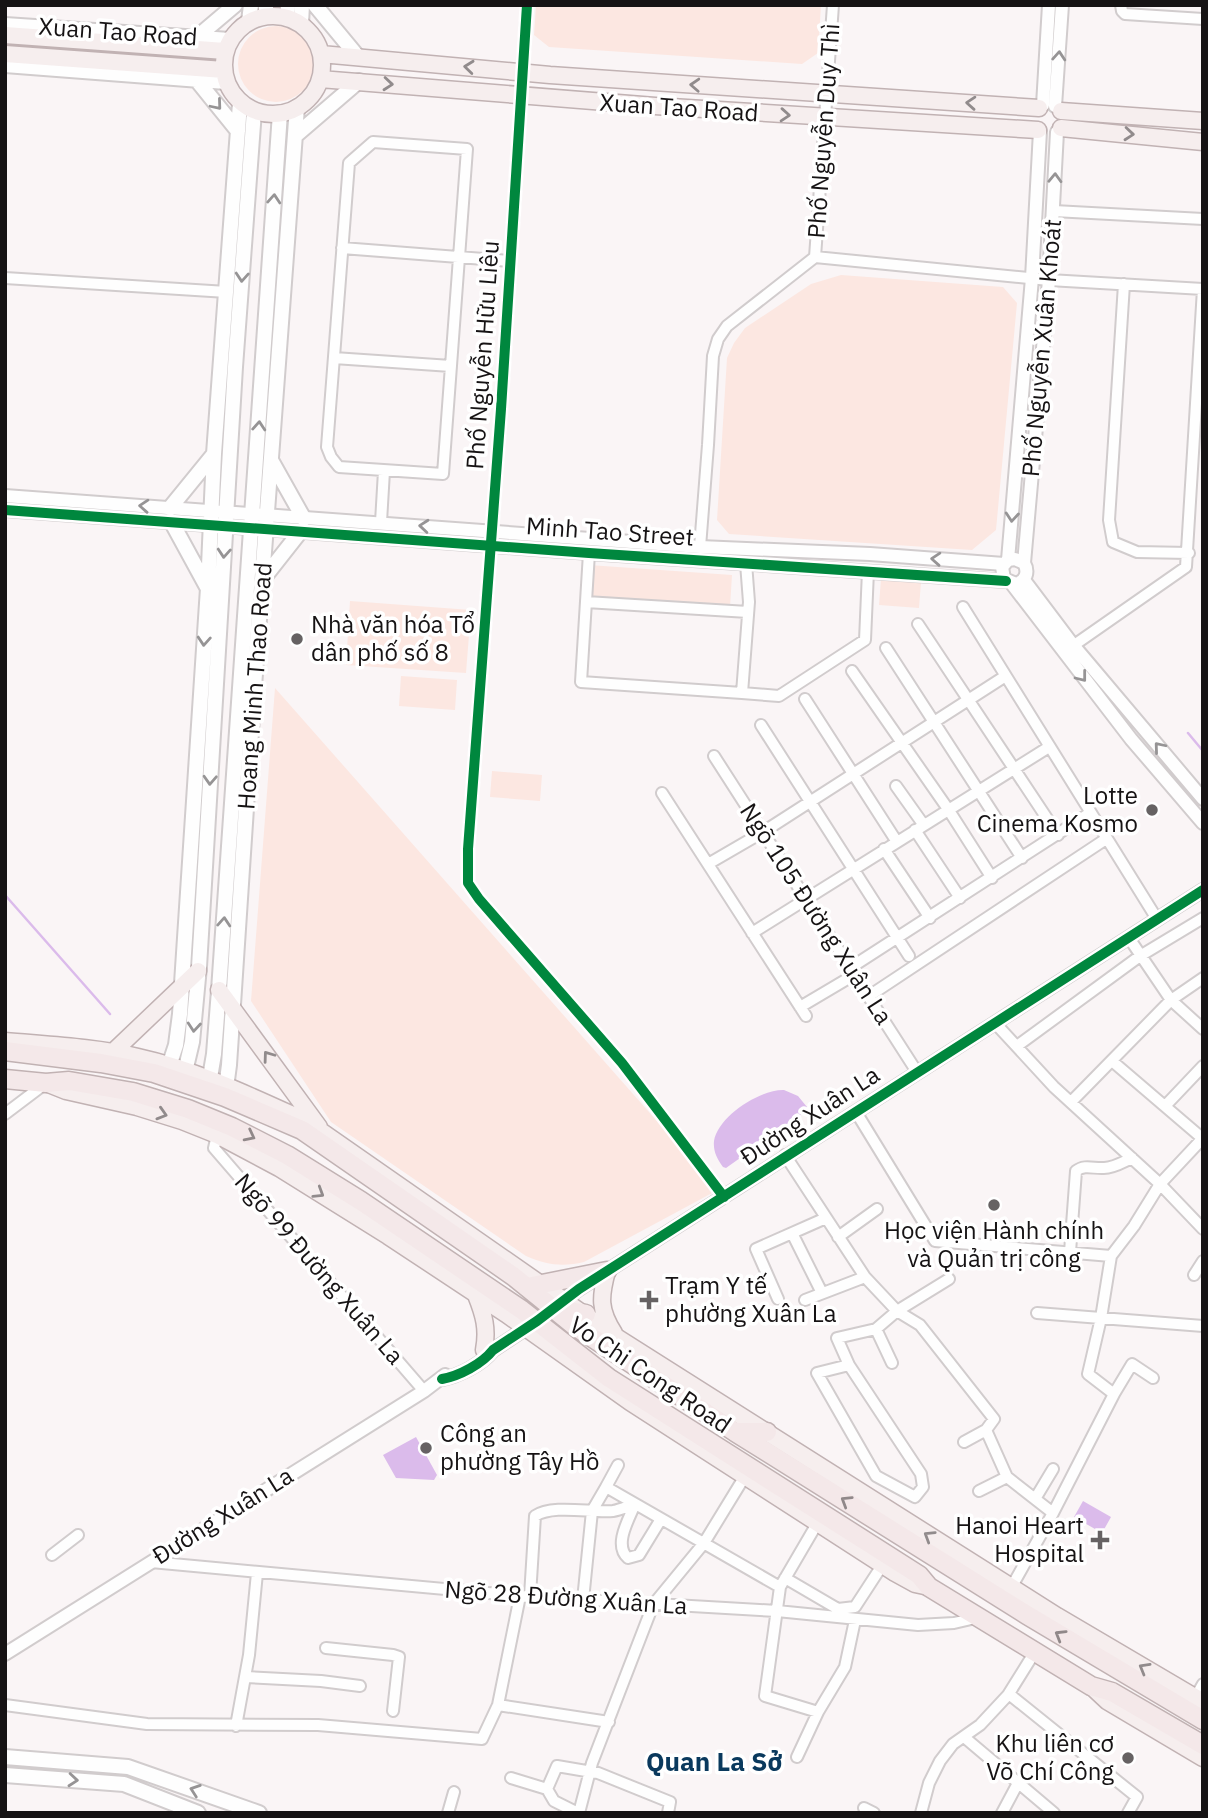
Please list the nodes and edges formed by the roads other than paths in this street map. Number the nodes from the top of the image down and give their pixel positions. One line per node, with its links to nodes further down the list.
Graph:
1 (235, 5): 15 (main road)
2 (302, 5): 11 (main road)
3 (315, 5): 19 (main road)
4 (527, 5): 21 (street, Phố Nguyễn Hữu Liêu)
5 (833, 5): 26 (street, Phố Nguyễn Duy Thì)
6 (1049, 5): 31 (street, Phố Nguyễn Xuân Khoát)
7 (1062, 5): 31 (street, Phố Nguyễn Xuân Khoát, one-way to 7)
8 (1121, 5): 12 (street)
9 (266, 10): 10 (main road); 11 (main road)
10 (250, 13): 16 (main road)
11 (292, 16): 18 (main road)
12 (1203, 19)
13 (5, 24): 15 (main road, Xuan Tao Road)
14 (5, 35): 16 (main road, Xuan Tao Road)
15 (196, 38): 16 (main road, Xuan Tao Road)
16 (228, 45): 22 (main road)
17 (5, 54): 22 (main road, Xuan Tao Road)
18 (321, 54): 19 (main road, Xuan Tao Road); 24 (main road)
19 (358, 57): 21 (main road, Xuan Tao Road, one-way to 19)
20 (5, 65): 23 (main road, Xuan Tao Road)
21 (523, 72): 26 (main road, Xuan Tao Road, one-way to 21); 27 (street, Phố Nguyễn Hữu Liêu)
22 (225, 76): 23 (main road, Xuan Tao Road); 28 (main road)
23 (196, 79): 34 (main road, one-way to 34)
24 (320, 79): 25 (main road, Xuan Tao Road); 29 (main road)
25 (359, 81): 27 (main road, Xuan Tao Road, one-way to 27); 36 (main road)
26 (828, 93): 31 (main road, Xuan Tao Road, one-way to 26); 32 (street, Phố Nguyễn Duy Thì)
27 (521, 95): 32 (main road, Xuan Tao Road, one-way to 32); 43 (street, Phố Nguyễn Hữu Liêu)
28 (247, 107): 30 (main road); 34 (main road, Hoang Minh Thao Road); 50 (main road, Hoang Minh Thao Road, one-way to 50)
29 (297, 107): 30 (main road); 36 (main road, Hoang Minh Thao Road)
30 (280, 113): 53 (main road, Hoang Minh Thao Road, one-way to 30)
31 (1053, 115): 33 (main road); 35 (main road, Xuan Tao Road); 35 (main road); 37 (main road, one-way to 37); 38 (street, Phố Nguyễn Xuân Khoát, one-way to 31)
32 (826, 118): 35 (main road, Xuan Tao Road); 42 (street, Phố Nguyễn Duy Thì)
33 (1203, 121)
34 (239, 131): 48 (main road, Hoang Minh Thao Road)
35 (1039, 131): 45 (street)
36 (295, 136): 53 (main road, Hoang Minh Thao Road)
37 (1203, 142)
38 (1054, 211): 39 (street); 46 (street, Phố Nguyễn Xuân Khoát)
39 (1203, 219)
40 (342, 248): 41 (street); 41 (street); 49 (street)
41 (459, 257): 43 (street); 51 (street)
42 (815, 257): 45 (street); 66 (street, Phố Nguyễn Duy Thì)
43 (510, 261): 64 (street, Phố Nguyễn Hữu Liêu)
44 (5, 278): 48 (street)
45 (1032, 278): 46 (street); 69 (street, one-way to 69)
46 (1049, 280): 47 (street); 71 (street, Phố Nguyễn Xuân Khoát)
47 (1124, 284): 55 (street); 68 (street)
48 (227, 292): 50 (main road, Hoang Minh Thao Road)
49 (334, 358): 51 (street); 54 (street)
50 (229, 366): 52 (main road, Hoang Minh Thao Road); 58 (main road, Hoang Minh Thao Road)
51 (451, 366): 54 (street)
52 (214, 454): 60 (main road); 61 (main road, Hoang Minh Thao Road)
53 (264, 460): 59 (main road, Hoang Minh Thao Road); 63 (main road)
54 (384, 471): 62 (street)
55 (1198, 471): 68 (street)
56 (5, 496): 60 (street, one-way to 56)
57 (5, 510): 60 (street)
58 (227, 512): 59 (street, Minh Tao Street); 61 (street, Minh Tao Street); 75 (main road, Hoang Minh Thao Road, one-way to 75)
59 (260, 515): 63 (street, Minh Tao Street); 73 (main road, Hoang Minh Thao Road); 84 (main road, Hoang Minh Thao Road)
60 (168, 516): 61 (street); 75 (main road)
61 (211, 518): 63 (street, Minh Tao Street); 75 (main road, Hoang Minh Thao Road)
62 (381, 523): 63 (street, Minh Tao Street); 64 (street, Minh Tao Street, one-way to 62)
63 (302, 525): 65 (street, Minh Tao Street); 73 (main road)
64 (492, 530): 65 (street, Phố Nguyễn Hữu Liêu); 66 (street, Minh Tao Street)
65 (491, 545): 67 (street, Minh Tao Street); 156 (street, Phố Nguyễn Hữu Liêu)
66 (700, 547): 69 (street, Minh Tao Street, one-way to 66)
67 (590, 553): 70 (street, Minh Tao Street); 76 (street)
68 (1189, 553): 81 (street)
69 (1006, 562): 71 (street); 74 (street)
70 (746, 563): 72 (street, Minh Tao Street); 78 (street)
71 (1024, 563): 74 (street)
72 (868, 571): 74 (street, Minh Tao Street); 85 (street)
73 (262, 580): 84 (main road, Hoang Minh Thao Road)
74 (1014, 581): 81 (street)
75 (215, 589): 124 (main road, Hoang Minh Thao Road, one-way to 124); 127 (main road, Hoang Minh Thao Road, one-way to 127)
76 (586, 601): 78 (street); 85 (street)
77 (963, 607): 83 (street)
78 (748, 612): 85 (street)
79 (918, 624): 87 (street)
80 (886, 648): 88 (street)
81 (1068, 649): 98 (street, one-way to 81); 102 (street, one-way to 102)
82 (852, 671): 90 (street)
83 (1004, 677): 87 (street); 91 (street)
84 (247, 686): 128 (main road, Hoang Minh Thao Road, one-way to 84); 131 (main road, Hoang Minh Thao Road)
85 (742, 693)
86 (805, 699): 94 (street)
87 (968, 699): 88 (street); 93 (street)
88 (934, 722): 90 (street); 96 (street)
89 (761, 725): 99 (street)
90 (900, 743): 94 (street); 100 (street)
91 (1049, 747): 93 (street); 101 (street)
92 (714, 756): 104 (street, Ngõ 105 Đường Xuân La)
93 (1015, 769): 96 (street); 105 (street)
94 (854, 773): 99 (street); 107 (street)
95 (896, 786): 103 (street)
96 (980, 790): 100 (street); 109 (street)
97 (662, 793): 110 (street)
98 (1203, 799)
99 (810, 801): 104 (street); 111 (street)
100 (948, 809): 103 (street); 112 (street)
101 (1090, 813): 105 (street); 106 (street)
102 (1203, 823)
103 (919, 827): 107 (street); 114 (street)
104 (763, 832): 110 (street); 115 (street, Ngõ 105 Đường Xuân La)
105 (1058, 835): 109 (street)
106 (1106, 839): 118 (street); 129 (street)
107 (897, 842): 108 (street)
108 (884, 849): 111 (street); 116 (street)
109 (1022, 858): 112 (street)
110 (708, 864): 119 (street)
111 (855, 869): 115 (street); 120 (street)
112 (992, 878): 114 (street)
113 (1203, 890): 118 (street, Đường Xuân La)
114 (960, 898): 116 (street)
115 (807, 900): 119 (street); 125 (street, Ngõ 105 Đường Xuân La)
116 (930, 918): 120 (street)
117 (1203, 918): 123 (street)
118 (1157, 919): 121 (street, Đường Xuân La)
119 (752, 933): 125 (street)
120 (897, 938): 122 (street); 125 (street)
121 (1129, 938): 123 (street); 132 (street, Đường Xuân La)
122 (909, 956)
123 (1140, 956): 130 (street); 135 (street)
124 (198, 971): 127 (main road); 141 (main road, Hoang Minh Thao Road, one-way to 141)
125 (852, 971): 129 (street, Ngõ 105 Đường Xuân La)
126 (1203, 978): 130 (street)
127 (181, 986): 137 (main road); 141 (main road, Hoang Minh Thao Road)
128 (219, 990): 131 (main road); 144 (main road, Hoang Minh Thao Road)
129 (869, 996): 140 (street, Ngõ 105 Đường Xuân La)
130 (1171, 1000): 133 (street); 138 (street)
131 (233, 1008): 144 (main road, Hoang Minh Thao Road); 150 (main road, one-way to 131)
132 (995, 1023): 135 (street); 140 (street, Đường Xuân La)
133 (1203, 1029)
134 (5, 1041): 137 (main road)
135 (1017, 1046): 145 (street)
136 (5, 1051): 137 (highway, Vo Chi Cong Road)
137 (126, 1059): 141 (highway, Vo Chi Cong Road)
138 (1112, 1061): 145 (street); 146 (street)
139 (1203, 1066): 146 (street)
140 (917, 1072): 147 (street, Đường Xuân La)
141 (176, 1073): 144 (highway, Vo Chi Cong Road)
142 (5, 1079): 143 (highway, Vo Chi Cong Road)
143 (46, 1083): 148 (street); 152 (main road, Vo Chi Cong Road, one-way to 152); 181 (highway, Vo Chi Cong Road, one-way to 181)
144 (217, 1088): 149 (highway, Vo Chi Cong Road); 150 (main road, Vo Chi Cong Road)
145 (1071, 1102): 154 (street)
146 (1166, 1105): 151 (street)
147 (856, 1112): 153 (street, Đường Xuân La); 162 (street)
148 (5, 1114)
149 (272, 1116): 150 (highway); 164 (highway, Vo Chi Cong Road)
150 (315, 1127): 164 (main road, Vo Chi Cong Road)
151 (1203, 1138): 155 (street)
152 (216, 1142): 172 (main road, Vo Chi Cong Road, one-way to 172); 190 (street, Ngõ 99 Đường Xuân La)
153 (785, 1155): 156 (street, Đường Xuân La); 158 (street)
154 (1132, 1158): 155 (street); 162 (street)
155 (1160, 1184): 159 (street); 163 (street)
156 (724, 1197): 166 (street, Đường Xuân La)
157 (877, 1209): 161 (street)
158 (826, 1218): 160 (street); 161 (street)
159 (1203, 1229)
160 (792, 1233): 171 (street); 173 (street)
161 (838, 1237): 168 (street)
162 (1070, 1252): 163 (street)
163 (1111, 1256): 180 (street)
164 (497, 1260): 170 (highway, Vo Chi Cong Road)
165 (1203, 1261): 167 (street)
166 (607, 1271): 170 (highway); 175 (street, Đường Xuân La); 184 (main road)
167 (1194, 1275)
168 (865, 1277): 171 (street); 176 (street)
169 (949, 1279): 176 (street)
170 (535, 1285): 175 (highway, Vo Chi Cong Road)
171 (822, 1293): 174 (street)
172 (476, 1295): 178 (main road, Vo Chi Cong Road); 185 (main road)
173 (778, 1299)
174 (805, 1300)
175 (559, 1304): 179 (highway); 181 (street, Đường Xuân La); 193 (highway, Vo Chi Cong Road)
176 (897, 1311): 183 (street); 192 (street)
177 (1037, 1312): 180 (street)
178 (506, 1314): 181 (highway)
179 (586, 1314): 184 (main road, Vo Chi Cong Road)
180 (1101, 1318): 182 (street); 191 (street)
181 (532, 1325): 185 (street, Đường Xuân La); 186 (highway, Vo Chi Cong Road)
182 (1203, 1326)
183 (876, 1329): 187 (street); 188 (street)
184 (618, 1338): 194 (main road, Vo Chi Cong Road)
185 (488, 1350): 190 (street, Đường Xuân La)
186 (570, 1354): 198 (main road, Vo Chi Cong Road); 215 (highway, Vo Chi Cong Road)
187 (892, 1363)
188 (849, 1365): 188 (street)
189 (1153, 1378): 191 (street)
190 (424, 1391): 211 (street, Đường Xuân La)
191 (1114, 1394): 205 (street)
192 (986, 1430): 195 (street); 199 (street)
193 (735, 1432): 194 (highway); 235 (highway, Vo Chi Cong Road, one-way to 193)
194 (767, 1432): 216 (main road, Vo Chi Cong Road, one-way to 194)
195 (964, 1442)
196 (618, 1465): 200 (street)
197 (1053, 1469): 202 (street)
198 (745, 1476): 207 (main road, Vo Chi Cong Road); 209 (street)
199 (1007, 1478): 201 (street); 202 (street)
200 (606, 1487): 203 (street); 204 (street)
201 (979, 1491)
202 (1035, 1499): 205 (street)
203 (635, 1504): 204 (street); 206 (street); 206 (street)
204 (592, 1511): 217 (street); 218 (street)
205 (1053, 1513): 216 (street)
206 (661, 1519): 209 (street)
207 (818, 1522): 212 (main road, Vo Chi Cong Road); 214 (street)
208 (78, 1535): 210 (street)
209 (704, 1543): 214 (street); 219 (street)
210 (52, 1555)
211 (151, 1562): 213 (street, Ngõ 28 Đường Xuân La); 225 (street, Đường Xuân La)
212 (883, 1564): 214 (street); 215 (main road, Vo Chi Cong Road)
213 (257, 1573): 217 (street, Ngõ 28 Đường Xuân La); 226 (street)
214 (783, 1582): 220 (street)
215 (929, 1587): 221 (highway, Vo Chi Cong Road)
216 (1011, 1588): 230 (main road, Vo Chi Cong Road, one-way to 216)
217 (525, 1596): 218 (street, Ngõ 28 Đường Xuân La); 232 (street)
218 (583, 1600): 219 (street, Ngõ 28 Đường Xuân La)
219 (653, 1605): 220 (street, Ngõ 28 Đường Xuân La); 236 (street)
220 (778, 1611): 222 (street, Ngõ 28 Đường Xuân La); 234 (street)
221 (980, 1617): 222 (street, Ngõ 28 Đường Xuân La); 224 (highway, Vo Chi Cong Road)
222 (855, 1620): 234 (street)
223 (326, 1648): 233 (street)
224 (1036, 1650): 228 (highway, Vo Chi Cong Road); 229 (street)
225 (5, 1654)
226 (246, 1677): 227 (street); 237 (street)
227 (360, 1686)
228 (1091, 1686): 239 (highway, Vo Chi Cong Road); 242 (main road)
229 (1009, 1694): 238 (street); 258 (street)
230 (1200, 1695)
231 (5, 1705): 237 (street)
232 (498, 1705): 236 (street); 237 (street)
233 (393, 1711)
234 (818, 1712): 241 (street)
235 (1203, 1720)
236 (609, 1722): 243 (street)
237 (236, 1726)
238 (964, 1737): 246 (street); 255 (street)
239 (1203, 1745)
240 (5, 1757): 251 (main road, one-way to 240)
241 (797, 1757)
242 (1203, 1758)
243 (589, 1772): 247 (street); 253 (street); 254 (street)
244 (5, 1775): 249 (main road, one-way to 249)
245 (511, 1778): 247 (street)
246 (1018, 1783): 256 (street); 257 (street)
247 (547, 1789): 253 (street)
248 (454, 1792): 252 (street)
249 (177, 1809): 250 (main road)
250 (198, 1813)
251 (259, 1813)
252 (448, 1813)
253 (579, 1813)
254 (668, 1813)
255 (920, 1813)
256 (1002, 1813)
257 (1054, 1813)
258 (1128, 1813)

